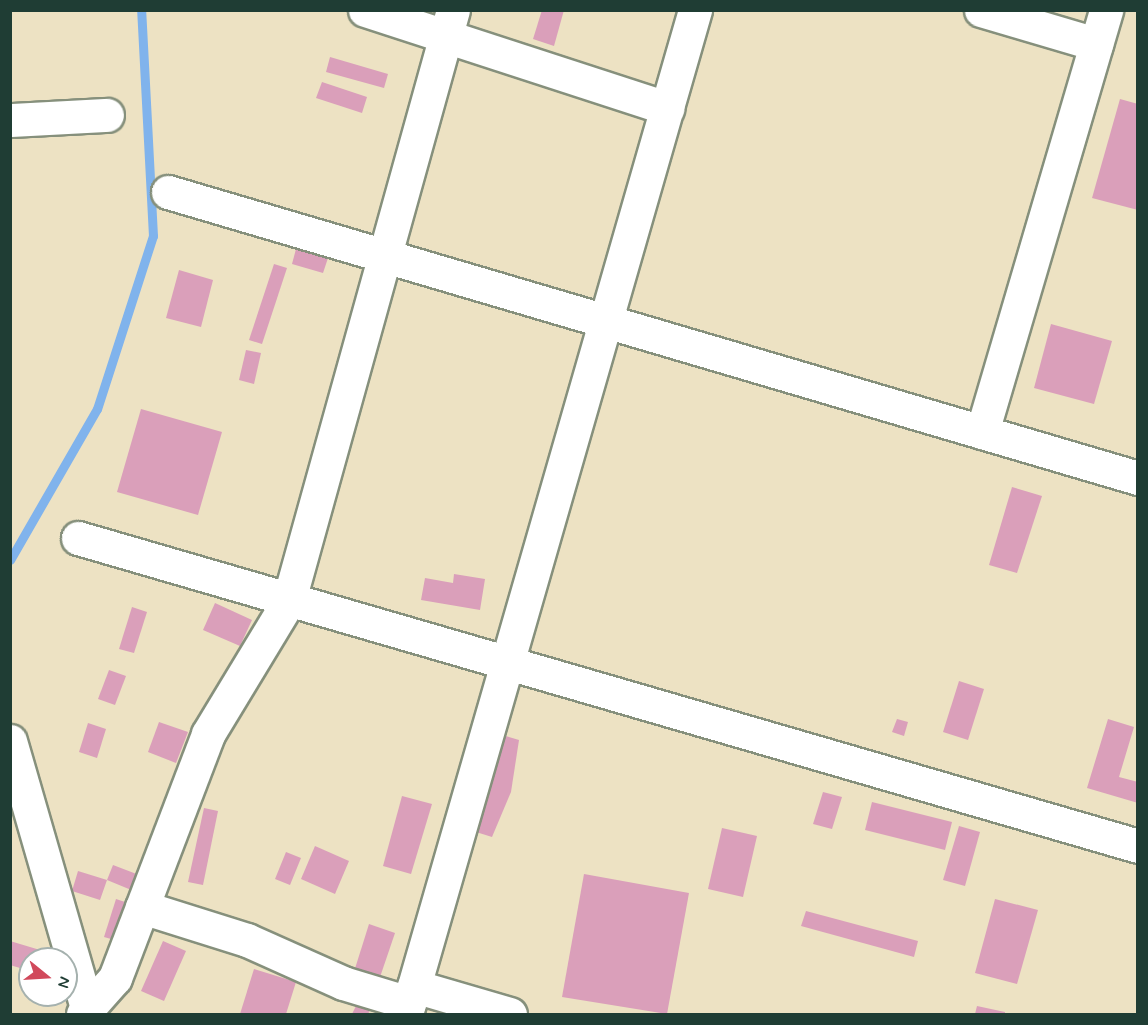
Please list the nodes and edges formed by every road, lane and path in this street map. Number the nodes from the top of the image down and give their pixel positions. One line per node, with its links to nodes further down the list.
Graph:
1 (365, 10): 5 (street)
2 (695, 10): 7 (street)
3 (981, 10): 6 (street)
4 (1106, 10): 6 (street)
5 (450, 22): 7 (street); 11 (street)
6 (1096, 45): 13 (street)
7 (667, 108): 12 (street)
8 (107, 115): 9 (street)
9 (10, 120)
10 (168, 192): 11 (street)
11 (385, 256): 12 (street); 16 (street)
12 (605, 321): 13 (street); 17 (street)
13 (982, 432): 14 (street)
14 (1137, 478)
15 (78, 538): 16 (street)
16 (289, 600): 17 (street); 20 (street)
17 (507, 663): 19 (street); 21 (street)
18 (10, 741): 22 (street)
19 (1137, 846)
20 (142, 907): 21 (street); 22 (street)
21 (410, 1002): 23 (street)
22 (86, 1013)
23 (510, 1014)

